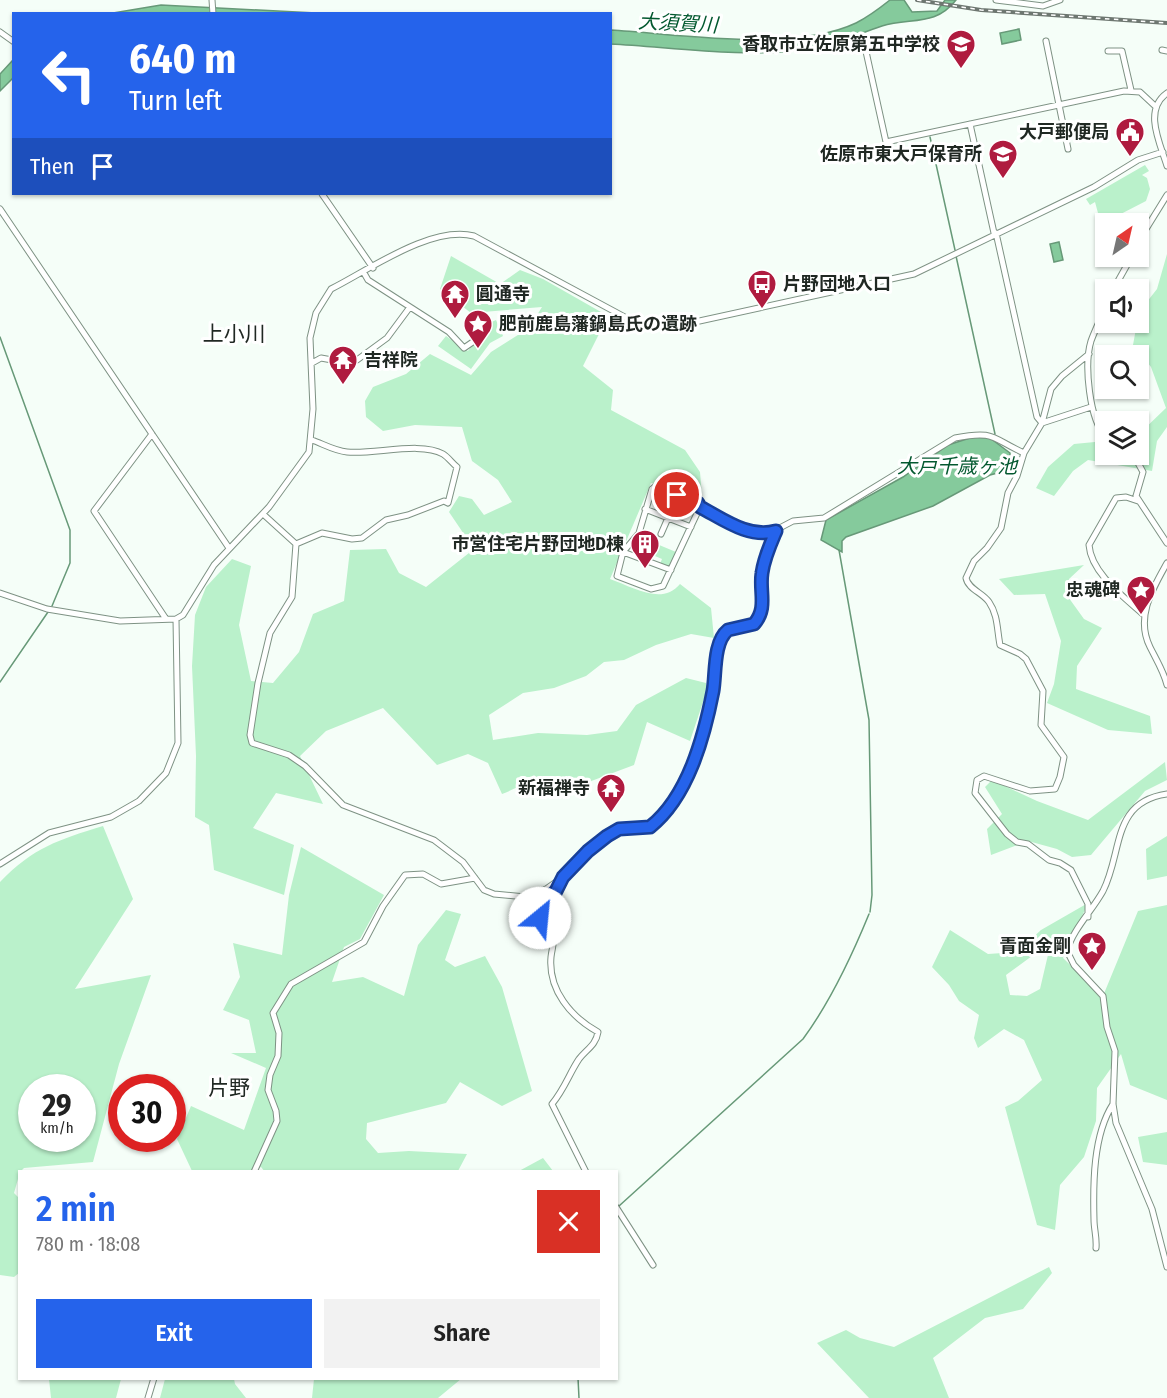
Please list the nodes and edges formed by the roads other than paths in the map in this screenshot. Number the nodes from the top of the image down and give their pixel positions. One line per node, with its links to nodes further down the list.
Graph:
1 (996, 0): 2 (street)
2 (1060, 0)
3 (863, 38): 10 (street)
4 (1046, 41): 8 (street)
5 (1108, 51): 6 (street)
6 (1131, 90): 8 (street); 9 (street)
7 (1167, 93): 9 (street)
8 (1058, 104): 10 (street); 11 (street)
9 (1155, 106): 12 (street)
10 (970, 124): 18 (street)
11 (1068, 149)
12 (1163, 152): 13 (street); 18 (street)
13 (1167, 166)
14 (323, 195): 19 (street)
15 (1167, 195): 17 (street)
16 (0, 209): 29 (street)
17 (1149, 224)
18 (995, 233): 19 (street); 28 (street)
19 (373, 268): 20 (street)
20 (364, 273): 21 (street); 25 (street)
21 (410, 307): 23 (street); 25 (street)
22 (1095, 332): 24 (street)
23 (480, 337)
24 (1089, 354): 26 (street); 28 (street)
25 (312, 363): 30 (street)
26 (1091, 407): 27 (street); 28 (street)
27 (1095, 419)
28 (1042, 423): 31 (street)
29 (152, 434): 43 (street); 49 (street)
30 (312, 440): 36 (street); 42 (street)
31 (1024, 453): 39 (street); 57 (street)
32 (1139, 465): 33 (street)
33 (1138, 501): 41 (street); 48 (street)
34 (700, 507): 35 (street); 38 (street); 39 (street)
35 (645, 510): 37 (street); 44 (street)
36 (263, 514): 42 (street); 43 (street)
37 (668, 518): 38 (street); 40 (street)
38 (691, 527): 46 (street)
39 (776, 531): 55 (street)
40 (661, 534)
41 (1167, 543)
42 (296, 544): 56 (street)
43 (229, 548): 50 (street)
44 (623, 552): 46 (street); 46 (street)
45 (1167, 563): 48 (street)
46 (671, 570)
47 (0, 593): 49 (street)
48 (1144, 615): 51 (street)
49 (166, 619): 50 (street)
50 (176, 619): 54 (street)
51 (1164, 668): 52 (street)
52 (1167, 685)
53 (1167, 794): 57 (street)
54 (0, 864)
55 (563, 877): 56 (street); 60 (street)
56 (475, 878): 59 (street)
57 (1088, 917): 58 (street)
58 (1113, 1104): 62 (street); 64 (street)
59 (255, 1170)
60 (585, 1170)
61 (618, 1211): 63 (street)
62 (1096, 1248)
63 (653, 1265)
64 (1167, 1267)
65 (153, 1380): 66 (street)
66 (148, 1398)

